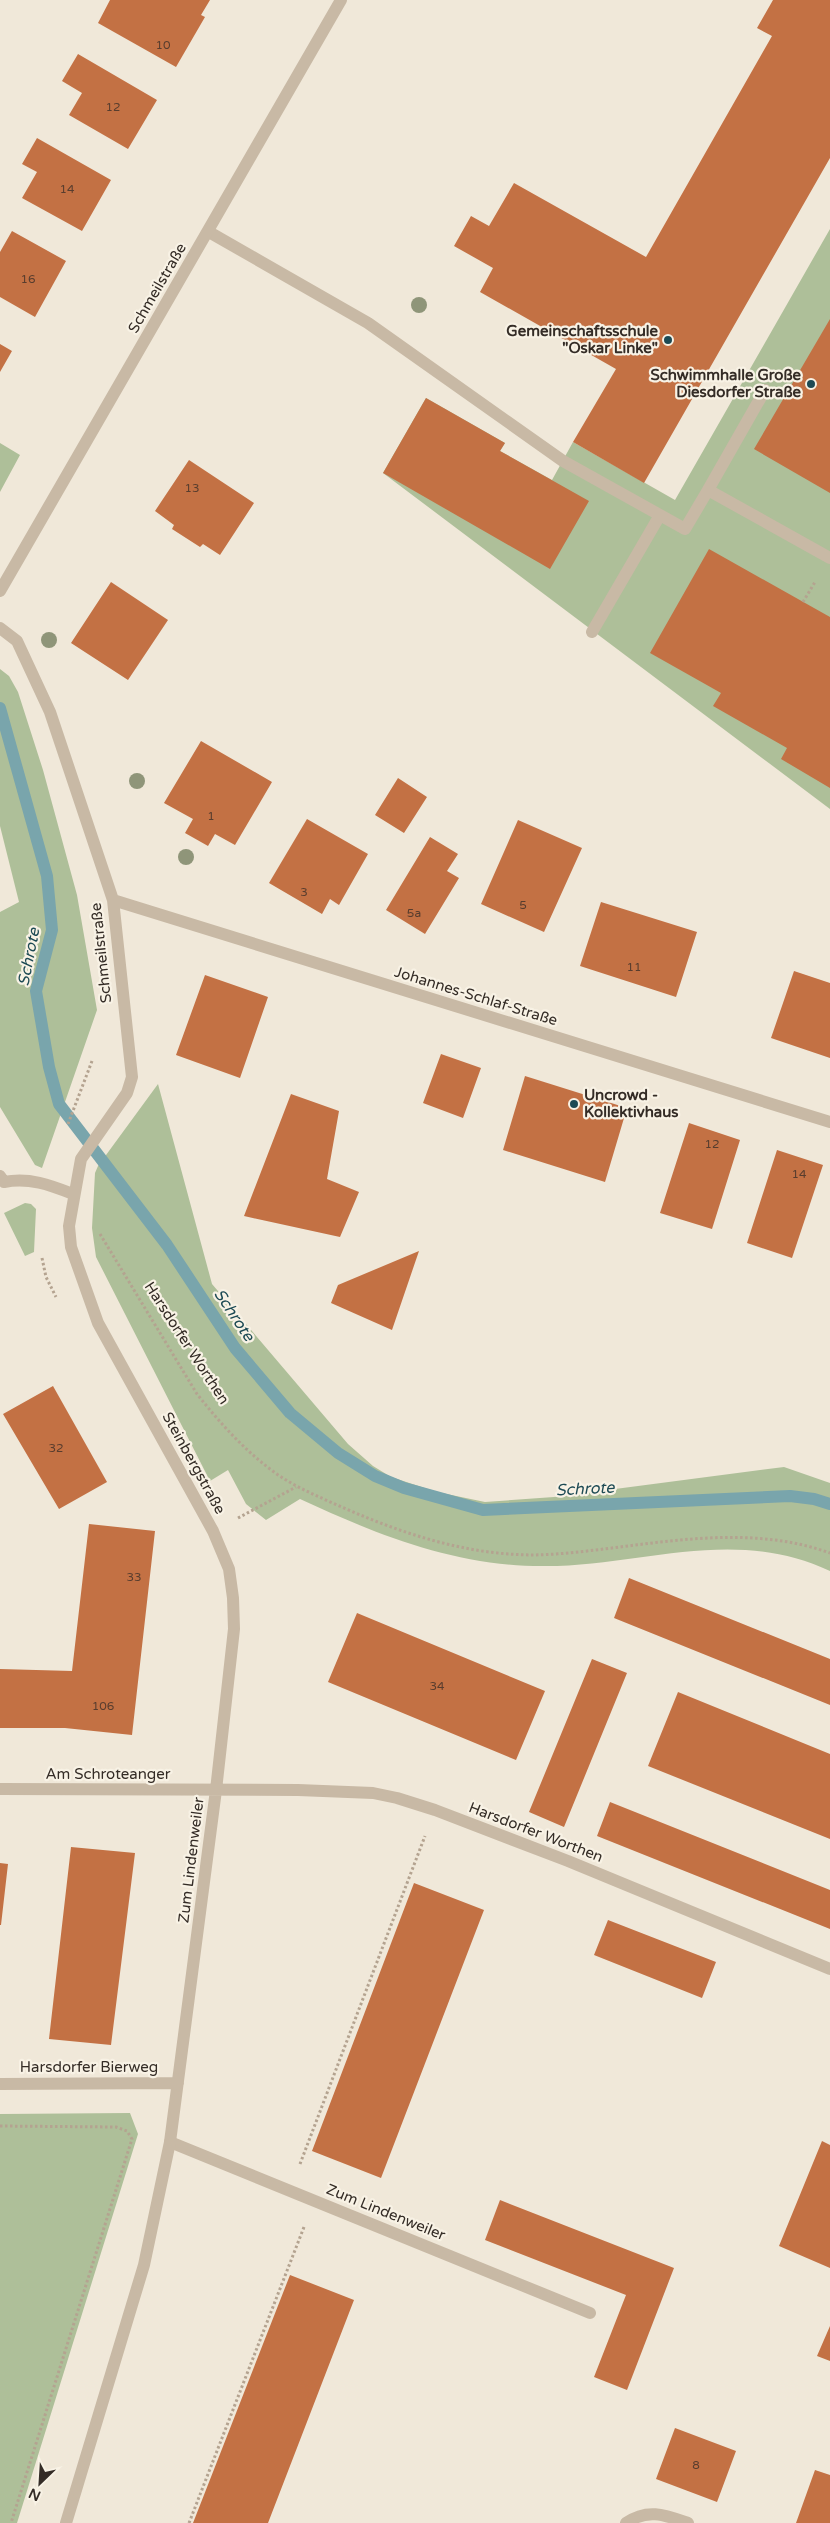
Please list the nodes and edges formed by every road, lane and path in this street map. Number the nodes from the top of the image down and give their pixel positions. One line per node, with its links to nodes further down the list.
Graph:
1 (341, 0): 2 (street, Schmeilstraße)
2 (209, 232): 5 (street); 7 (street, Schmeilstraße)
3 (765, 390): 4 (street)
4 (708, 490): 5 (street); 6 (street)
5 (660, 515): 9 (street)
6 (830, 558)
7 (0, 591)
8 (0, 628): 10 (street, Schmeilstraße)
9 (592, 632)
10 (113, 900): 12 (street, Johannes-Schlaf-Straße); 15 (street, Schmeilstraße)
11 (92, 1061): 13 (path)
12 (830, 1122)
13 (66, 1128)
14 (0, 1176): 15 (street)
15 (73, 1194): 18 (path, Harsdorfer Worthen); 19 (street, Steinbergstraße)
16 (40, 1251): 17 (path)
17 (57, 1300)
18 (297, 1487): 19 (path); 20 (path, Harsdorfer Worthen)
19 (213, 1531): 22 (street, Steinbergstraße)
20 (830, 1553)
21 (0, 1789): 22 (street, Am Schroteanger)
22 (216, 1790): 23 (street, Harsdorfer Worthen); 29 (street, Zum Lindenweiler)
23 (435, 1810): 24 (path); 26 (street, Harsdorfer Worthen)
24 (391, 1927): 25 (path); 27 (path)
25 (397, 1929)
26 (830, 1969)
27 (357, 2014): 28 (path); 31 (path)
28 (363, 2017)
29 (178, 2083): 30 (street, Harsdorfer Bierweg); 34 (street, Zum Lindenweiler)
30 (0, 2084)
31 (326, 2096): 32 (path); 35 (path)
32 (332, 2098)
33 (0, 2126): 42 (path)
34 (170, 2142): 35 (street, Zum Lindenweiler); 43 (street, Zum Lindenweiler)
35 (290, 2191): 36 (street, Zum Lindenweiler)
36 (314, 2200): 37 (street, Zum Lindenweiler); 38 (path)
37 (590, 2313)
38 (267, 2317): 39 (path); 40 (path)
39 (272, 2320)
40 (233, 2408): 41 (path); 44 (path)
41 (237, 2410)
42 (11, 2523)
43 (66, 2523)
44 (189, 2523)
45 (626, 2523): 46 (street)
46 (688, 2523)

